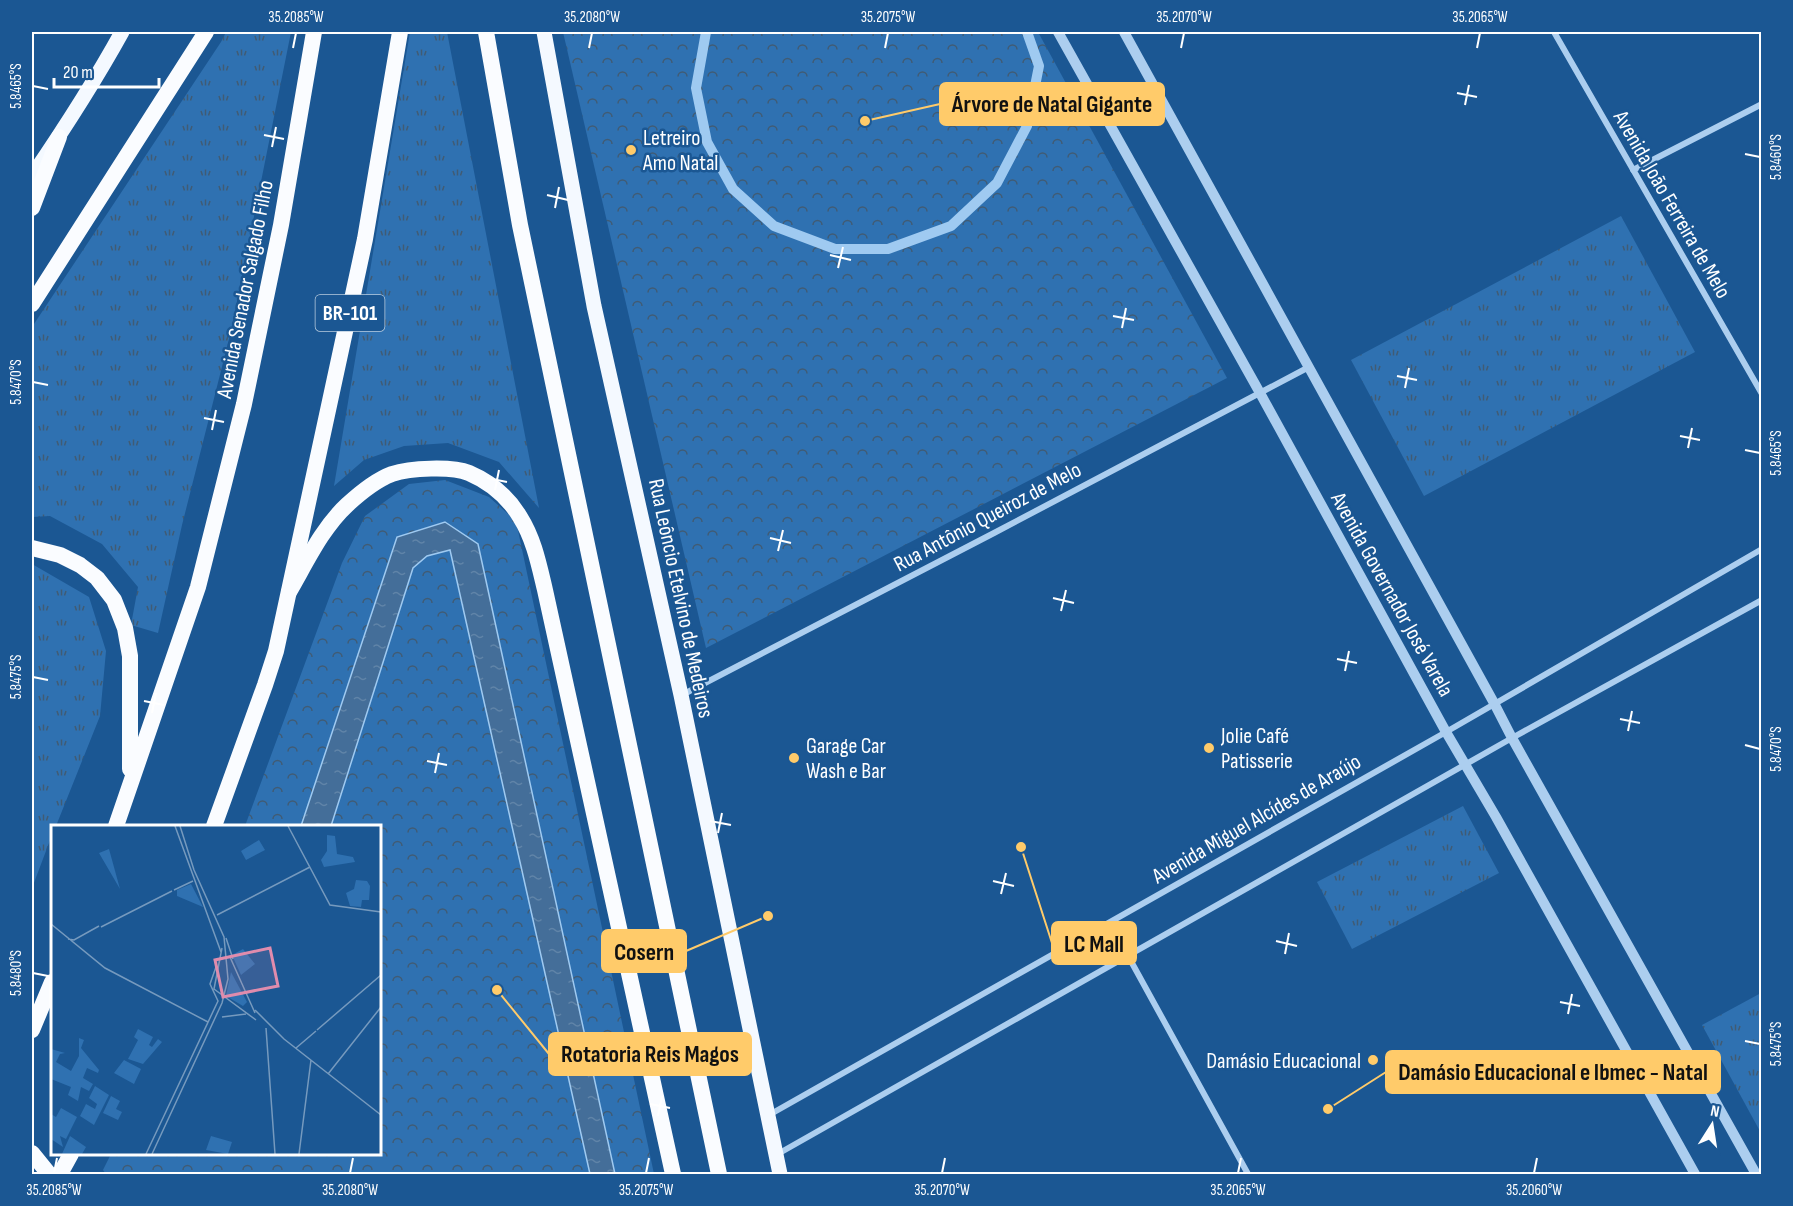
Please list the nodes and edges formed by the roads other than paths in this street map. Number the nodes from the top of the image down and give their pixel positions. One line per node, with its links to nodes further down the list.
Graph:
1 (122, 32): 11 (main road)
2 (206, 32): 15 (highway)
3 (314, 32): 28 (highway, Avenida Senador Salgado Filho)
4 (400, 32): 21 (highway, BR-101)
5 (486, 32): 42 (highway)
6 (544, 32): 23 (main road, Rua Leôncio Etelvino de Medeiros)
7 (1058, 32): 17 (street, Avenida Governador José Varela)
8 (1124, 32): 16 (street, Avenida Governador José Varela)
9 (1554, 32): 12 (street, Avenida João Ferreira de Melo)
10 (1761, 104): 12 (street)
11 (59, 137): 13 (main road); 14 (highway)
12 (1633, 170): 18 (street, Avenida João Ferreira de Melo)
13 (32, 176)
14 (32, 208)
15 (32, 304)
16 (1309, 367): 17 (street, Rua Antônio Queiroz de Melo); 24 (street, Avenida Governador José Varela)
17 (1260, 393): 23 (street, Rua Antônio Queiroz de Melo); 25 (street, Avenida Governador José Varela)
18 (1761, 394)
19 (32, 548): 28 (highway)
20 (1761, 549): 24 (street, Avenida Miguel Alcídes de Araújo)
21 (289, 592): 30 (highway, BR-101); 41 (highway)
22 (1761, 600): 26 (street)
23 (681, 695): 35 (main road, Rua Leôncio Etelvino de Medeiros)
24 (1494, 703): 25 (street, Avenida Miguel Alcídes de Araújo); 26 (street, Avenida Governador José Varela)
25 (1446, 732): 27 (street, Avenida Governador José Varela); 31 (street, Avenida Miguel Alcídes de Araújo)
26 (1512, 738): 27 (street); 46 (street, Avenida Governador José Varela)
27 (1466, 765): 32 (street); 45 (street, Avenida Governador José Varela)
28 (130, 782): 29 (highway, Avenida Senador Salgado Filho)
29 (116, 825)
30 (214, 825)
31 (1110, 923): 32 (street); 35 (street, Avenida Miguel Alcídes de Araújo)
32 (1127, 955): 38 (street); 44 (street)
33 (51, 984): 34 (highway)
34 (32, 1030)
35 (767, 1116): 38 (main road, Rua Leôncio Etelvino de Medeiros)
36 (32, 1153): 39 (highway)
37 (70, 1155): 40 (highway)
38 (776, 1155): 43 (main road, Rua Leôncio Etelvino de Medeiros)
39 (49, 1174)
40 (60, 1174)
41 (673, 1174)
42 (718, 1174)
43 (780, 1174)
44 (1248, 1174)
45 (1695, 1174)
46 (1756, 1174)

